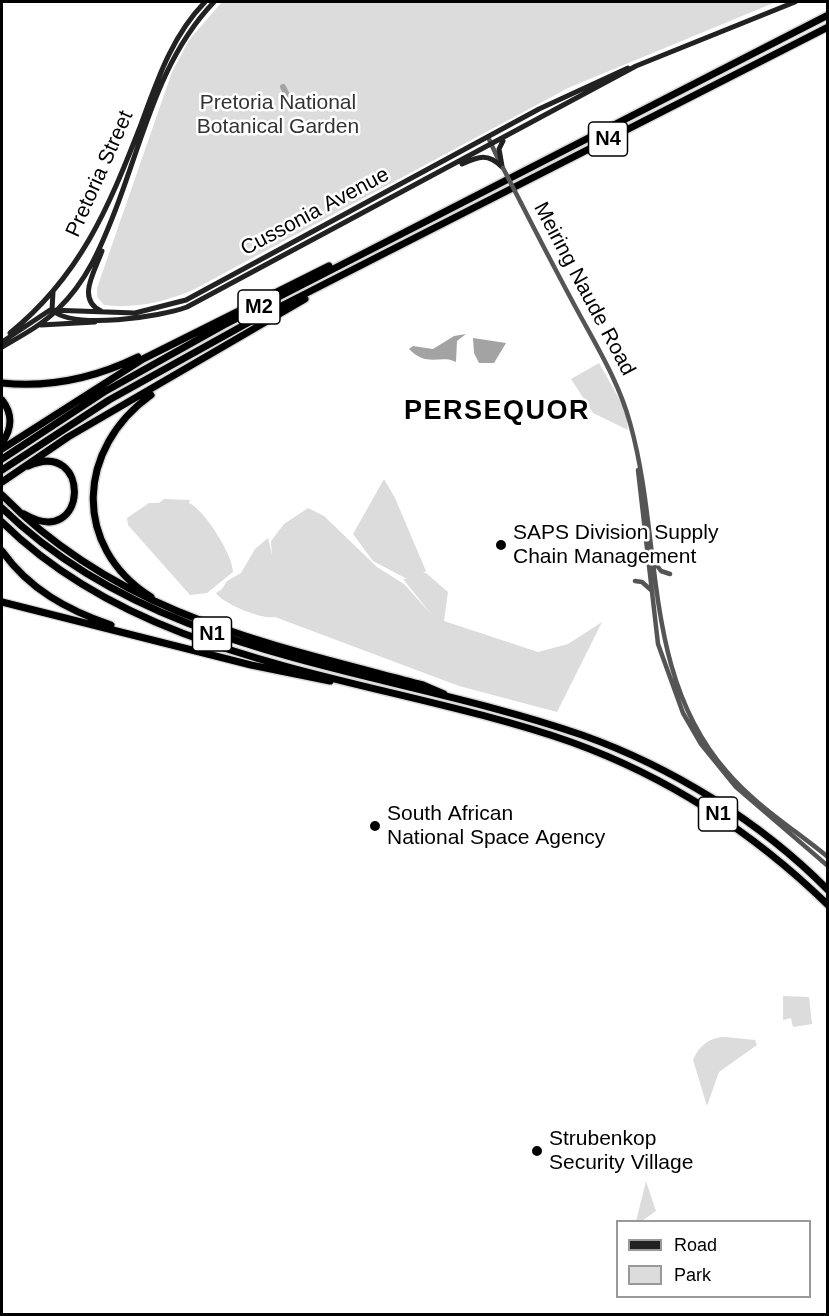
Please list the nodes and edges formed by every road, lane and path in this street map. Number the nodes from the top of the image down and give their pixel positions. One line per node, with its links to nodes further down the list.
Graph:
1 (205, 2): 15 (main road, Pretoria Street)
2 (214, 2): 13 (main road, Pretoria Street)
3 (795, 2): 6 (main road, Cussonia Avenue)
4 (828, 15): 12 (highway, N4)
5 (828, 27): 14 (highway, N4)
6 (636, 66): 7 (main road, Cussonia Avenue); 8 (main road, Cussonia Avenue)
7 (517, 131): 9 (main road, Cussonia Avenue); 10 (main road)
8 (488, 137): 9 (street, Meiring Naude Road); 17 (main road, Cussonia Avenue)
9 (492, 144): 10 (street, Meiring Naude Road); 11 (main road, Cussonia Avenue)
10 (502, 168): 11 (main road); 29 (street, Meiring Naude Road, bridge)
11 (444, 170): 18 (main road, Cussonia Avenue)
12 (525, 171): 19 (highway); 28 (highway, M2)
13 (109, 227): 16 (main road, Pretoria Street); 17 (main road)
14 (389, 251): 23 (highway); 30 (highway, M2)
15 (53, 292): 16 (main road); 21 (main road, Pretoria Street)
16 (55, 311): 17 (main road, Cussonia Avenue); 18 (main road); 20 (main road); 21 (main road)
17 (107, 313)
18 (105, 320): 20 (main road)
19 (209, 324): 24 (highway); 27 (highway)
20 (38, 326): 22 (main road)
21 (2, 341)
22 (2, 347)
23 (190, 368): 31 (highway); 41 (highway)
24 (2, 383)
25 (2, 400): 26 (highway)
26 (2, 443)
27 (2, 449)
28 (2, 459)
29 (638, 462): 36 (street, Meiring Naude Road); 39 (street, Meiring Naude Road)
30 (2, 470)
31 (2, 482): 32 (highway)
32 (3, 496): 41 (highway)
33 (2, 508): 43 (highway, N1)
34 (2, 522): 44 (highway, N1)
35 (2, 551): 42 (highway)
36 (652, 558): 37 (street); 45 (street, Meiring Naude Road)
37 (670, 574)
38 (635, 581): 39 (street)
39 (651, 590): 46 (street, Meiring Naude Road)
40 (2, 602): 42 (highway)
41 (193, 619): 43 (highway)
42 (170, 644): 44 (highway)
43 (451, 698): 47 (highway, N1)
44 (444, 706): 48 (highway, N1)
45 (828, 857)
46 (828, 866)
47 (828, 890)
48 (828, 905)

